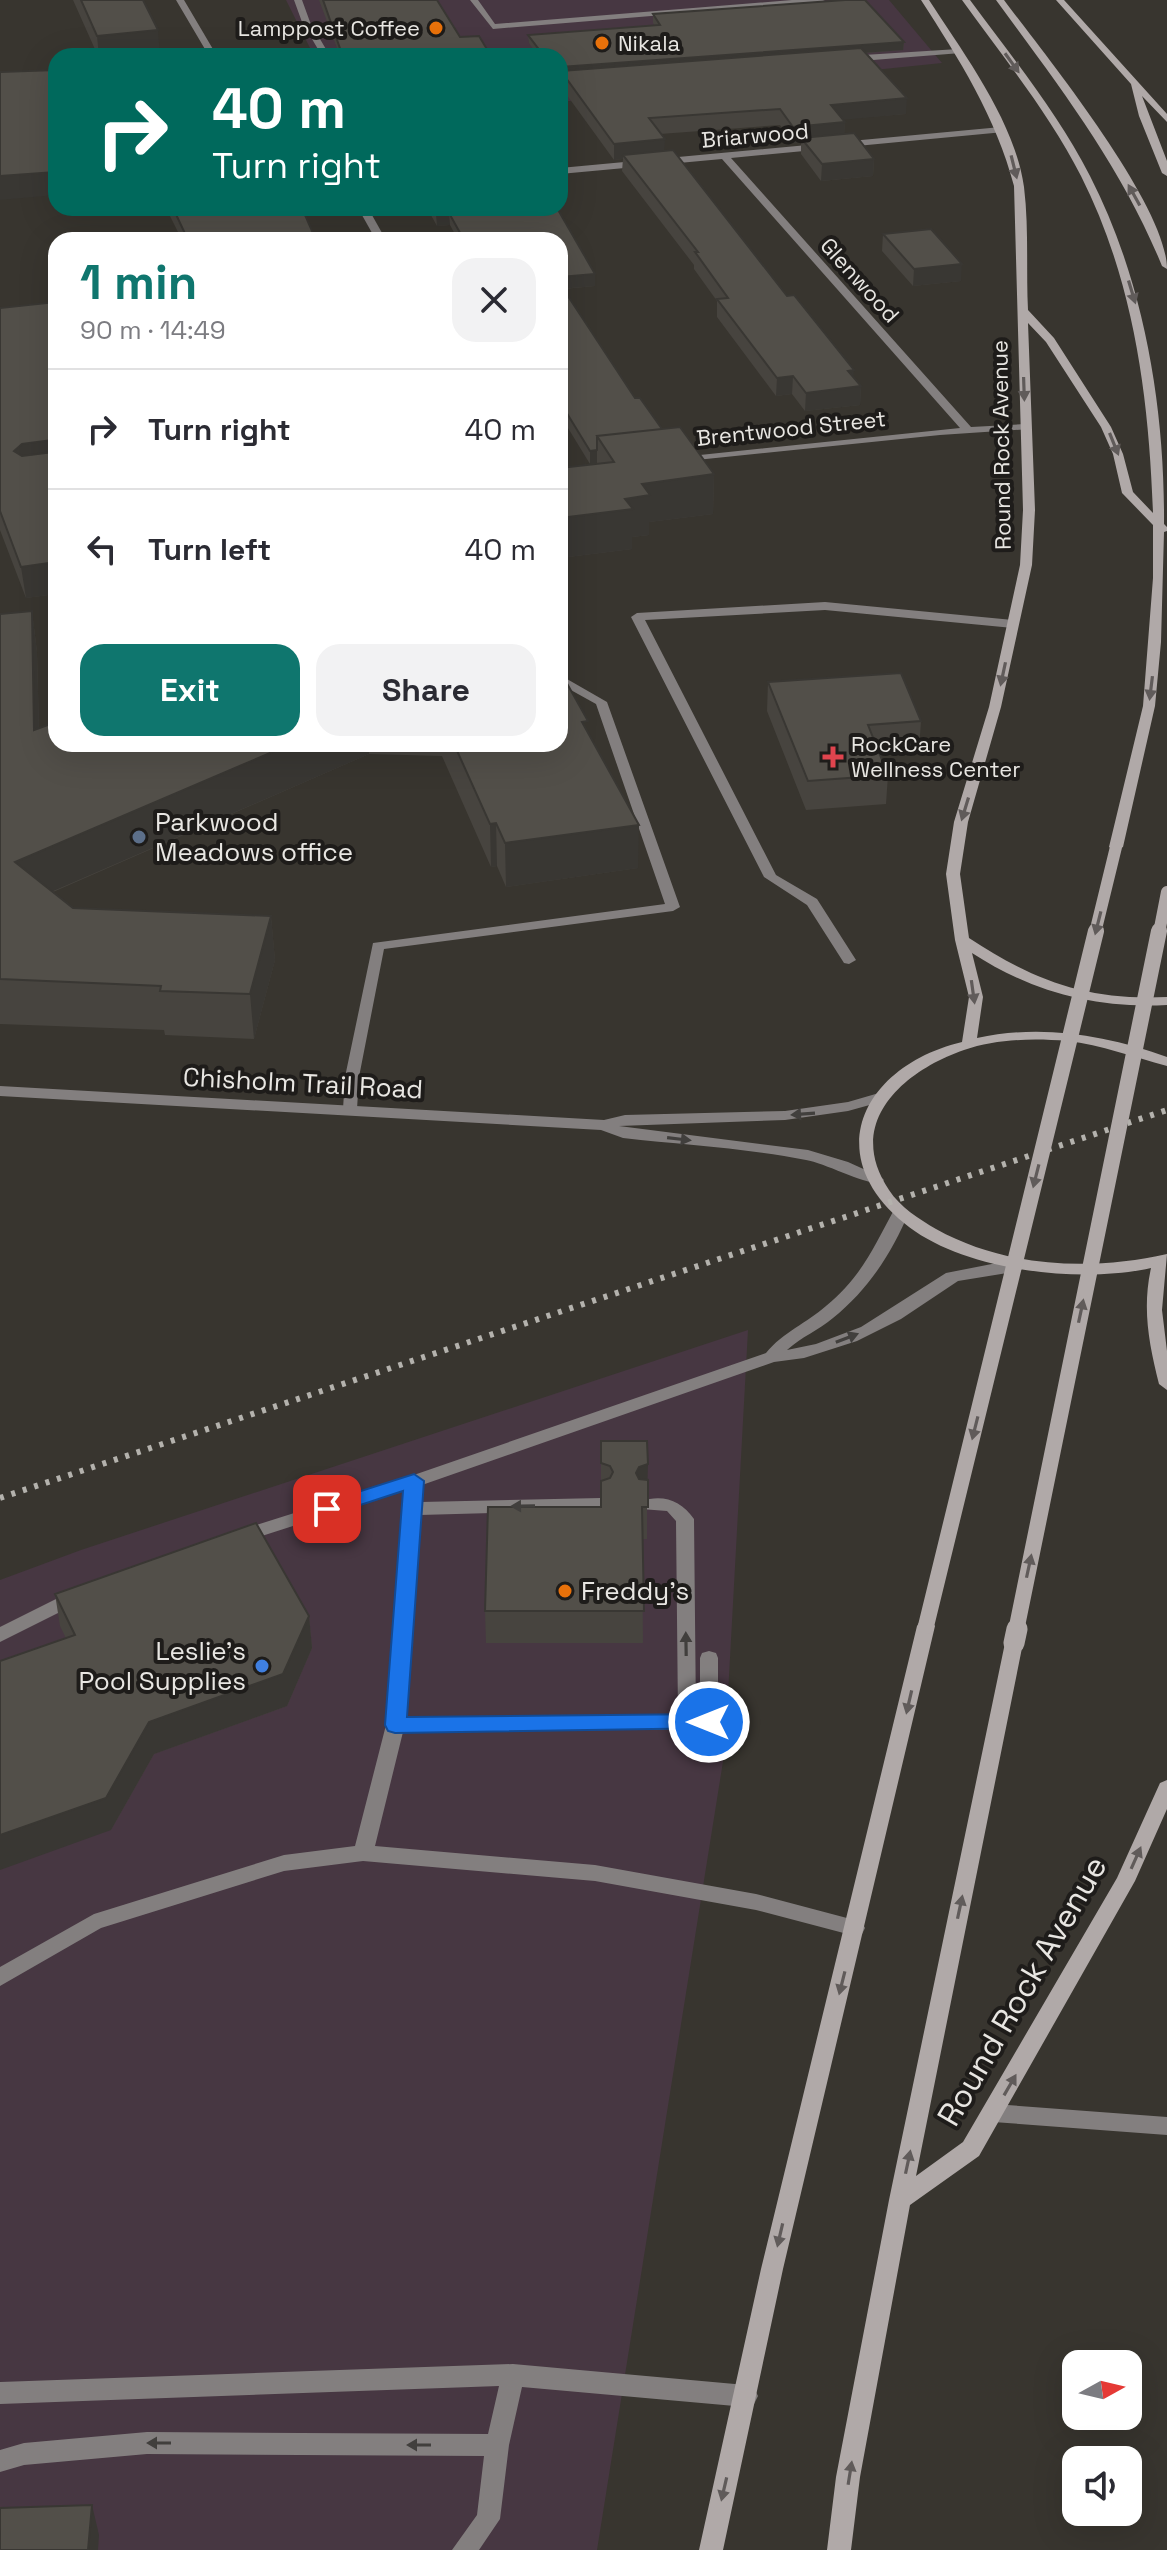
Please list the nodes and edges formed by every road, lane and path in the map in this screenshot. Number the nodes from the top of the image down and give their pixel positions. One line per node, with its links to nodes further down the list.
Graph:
1 (180, 0): 10 (street)
2 (298, 0): 11 (street)
3 (474, 0): 9 (street)
4 (821, 0): 9 (street)
5 (925, 0): 12 (main road, Round Rock Avenue)
6 (966, 0): 27 (main road, one-way to 27)
7 (1000, 0): 21 (main road, one-way to 7)
8 (1060, 0): 14 (main road)
9 (769, 2)
10 (208, 48)
11 (321, 48)
12 (958, 51): 13 (street); 16 (main road, Round Rock Avenue)
13 (831, 60)
14 (1135, 82): 15 (main road); 19 (main road)
15 (1167, 119)
16 (1001, 130): 17 (street, Briarwood); 23 (main road, Round Rock Avenue, one-way to 23)
17 (725, 156): 18 (street, Briarwood); 25 (street, Glenwood)
18 (568, 170)
19 (1167, 173)
20 (1167, 228): 21 (main road)
21 (1156, 236): 22 (main road)
22 (1167, 266)
23 (1023, 311): 24 (main road, Round Rock Avenue, one-way to 24); 27 (main road, one-way to 27)
24 (1026, 427): 25 (street, Brentwood Street); 28 (main road, Round Rock Avenue)
25 (968, 430): 26 (street, Brentwood Street)
26 (671, 461)
27 (1163, 529): 58 (main road, one-way to 58, bridge)
28 (1013, 624): 31 (main road, Round Rock Avenue, one-way to 31); 32 (street)
29 (568, 683): 38 (street)
30 (1167, 892): 62 (main road, one-way to 30, bridge)
31 (962, 940): 33 (main road); 34 (main road, Round Rock Avenue, one-way to 34)
32 (849, 960)
33 (1167, 1001)
34 (969, 1044): 35 (main road); 37 (main road)
35 (1167, 1062)
36 (0, 1091): 38 (street, Chisholm Trail Road)
37 (879, 1098): 39 (street, Chisholm Trail Road, one-way to 39); 40 (main road)
38 (350, 1109): 39 (street, Chisholm Trail Road)
39 (603, 1125): 40 (street, Chisholm Trail Road, one-way to 40)
40 (876, 1180): 41 (main road)
41 (901, 1212): 43 (main road); 44 (street)
42 (1164, 1260): 43 (main road); 45 (main road)
43 (1019, 1266): 44 (street, one-way to 43)
44 (772, 1357): 46 (street)
45 (1167, 1384)
46 (414, 1481): 49 (street); 50 (street)
47 (601, 1504): 49 (street, one-way to 49)
48 (647, 1505): 54 (street, one-way to 48)
49 (411, 1509): 55 (street)
50 (226, 1541)
51 (88, 1590): 52 (street)
52 (0, 1635)
53 (709, 1658): 54 (street)
54 (687, 1722): 55 (street)
55 (395, 1725): 57 (street)
56 (1167, 1788): 60 (main road, Round Rock Avenue, one-way to 56)
57 (363, 1853): 58 (street); 59 (street)
58 (855, 1928): 65 (main road, one-way to 65)
59 (0, 1977)
60 (993, 2113): 61 (street); 62 (main road, Round Rock Avenue)
61 (1167, 2126)
62 (900, 2200): 70 (main road, one-way to 62)
63 (513, 2375): 64 (street); 65 (street); 66 (street)
64 (0, 2393)
65 (746, 2396): 68 (main road, one-way to 68)
66 (497, 2445): 67 (street, one-way to 67); 69 (street)
67 (0, 2461)
68 (710, 2544)
69 (464, 2550)
70 (839, 2550)

